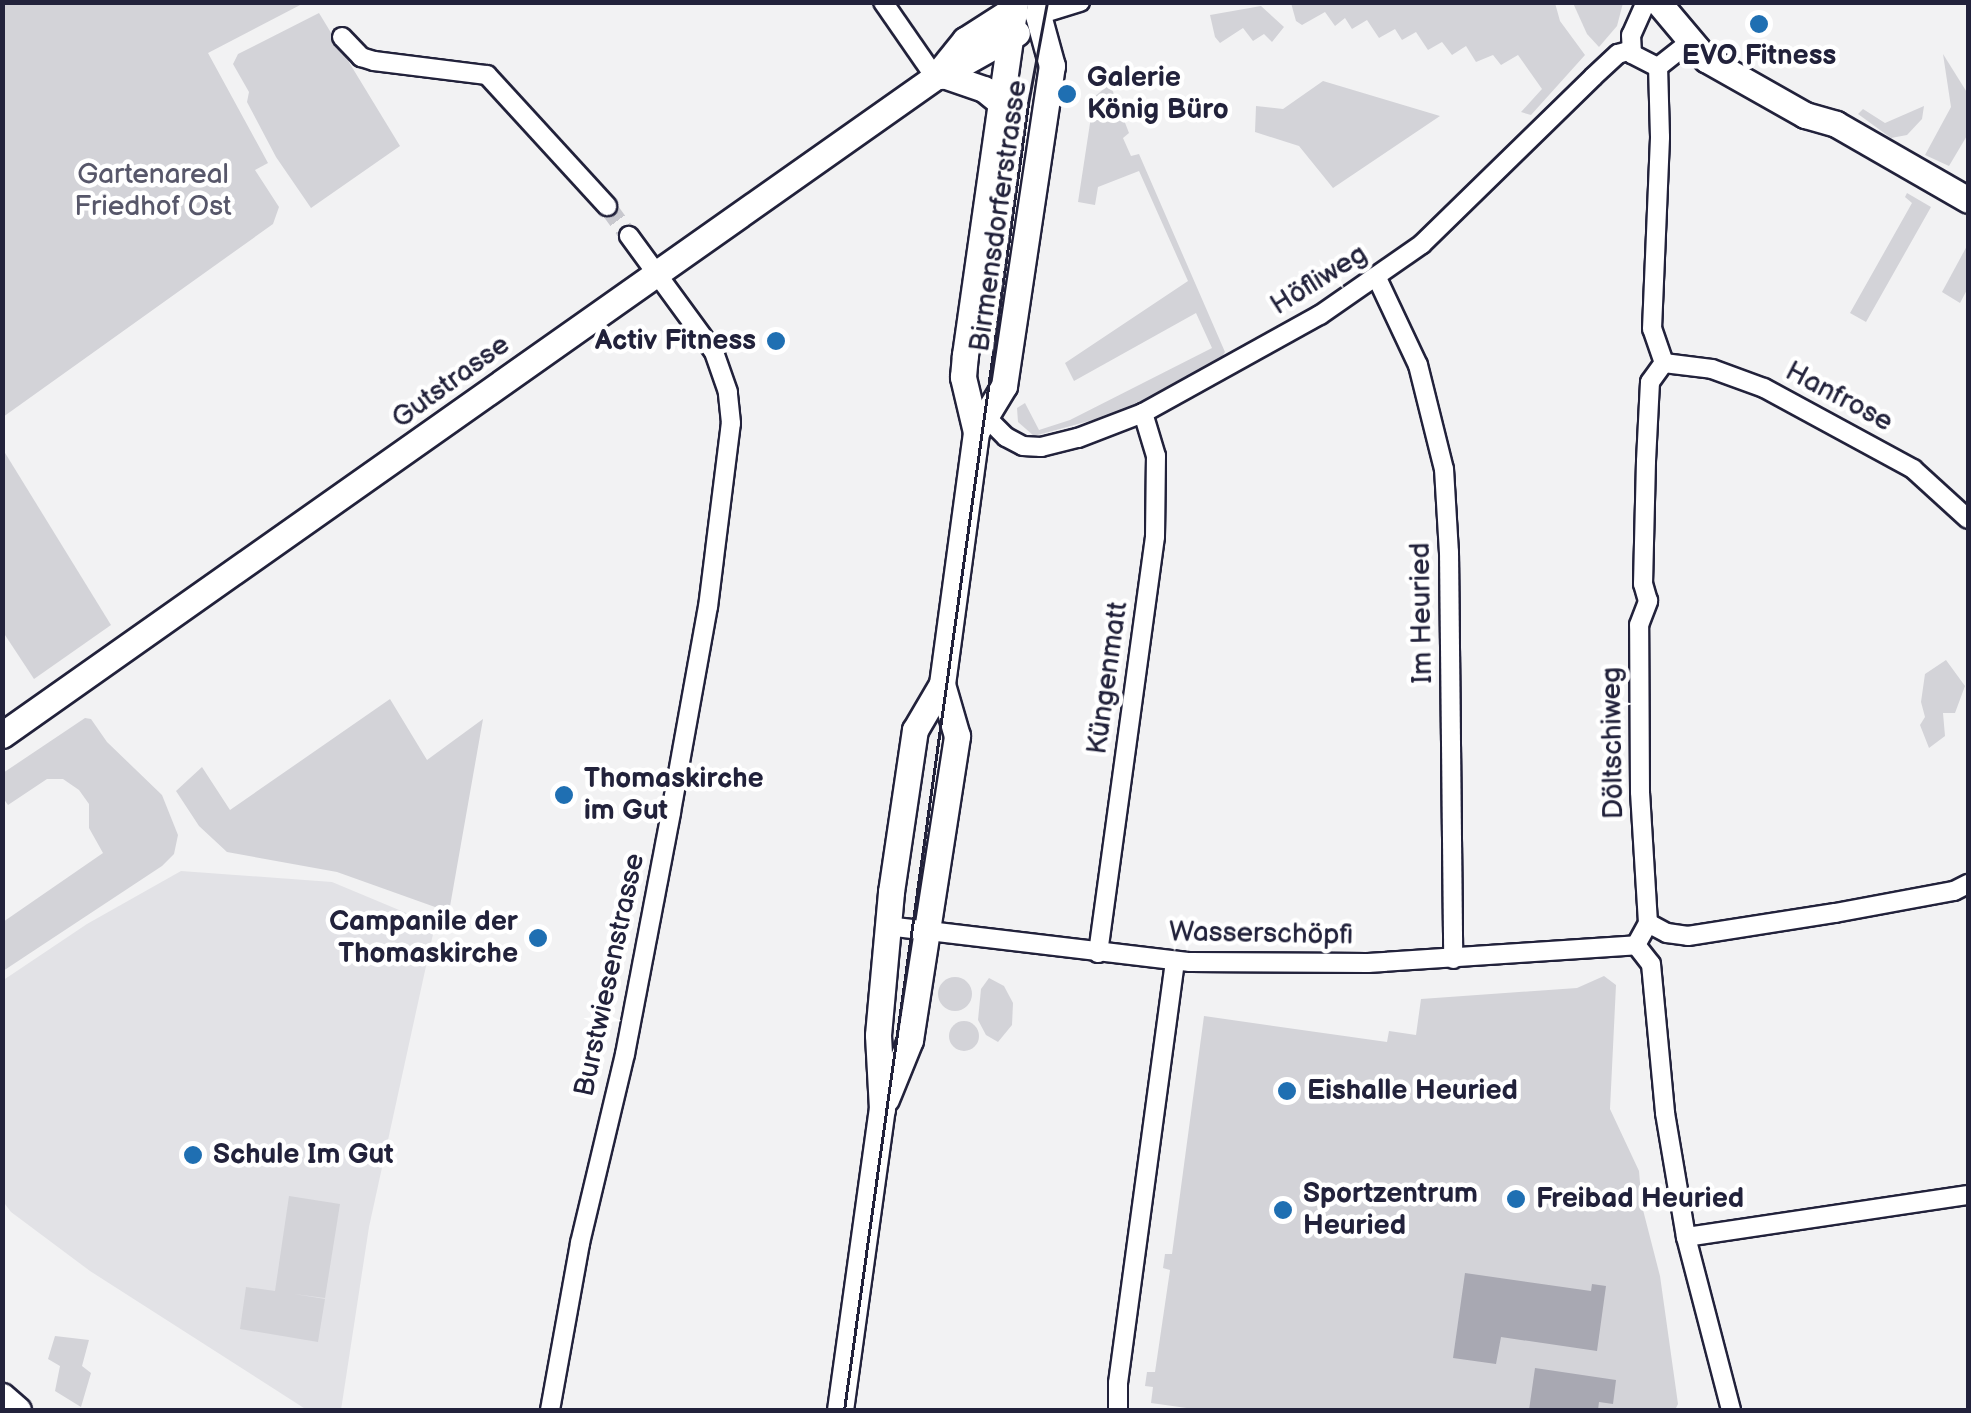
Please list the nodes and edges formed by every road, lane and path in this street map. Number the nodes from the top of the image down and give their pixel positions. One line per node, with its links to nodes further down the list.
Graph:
1 (883, 2): 12 (street)
2 (1080, 2): 6 (street)
3 (1646, 2): 10 (street)
4 (1658, 2): 9 (main road)
5 (1014, 6): 8 (main road, Birmensdorferstrasse); 12 (main road, Gutstrasse)
6 (1040, 9): 8 (main road, Gutstrasse); 21 (main road, Birmensdorferstrasse)
7 (342, 37): 15 (street)
8 (1008, 40): 12 (main road, Gutstrasse); 13 (main road, Birmensdorferstrasse)
9 (1691, 41): 11 (street); 14 (main road)
10 (1631, 50): 11 (street); 18 (street, Höfliweg)
11 (1658, 68): 19 (street)
12 (940, 76): 13 (main road); 17 (main road, Gutstrasse)
13 (1000, 102): 21 (main road, Birmensdorferstrasse)
14 (1968, 200)
15 (607, 206)
16 (629, 236): 17 (street, Burstwiesenstrasse)
17 (655, 271): 24 (main road, Gutstrasse); 38 (street, Burstwiesenstrasse)
18 (1378, 278): 20 (street, Höfliweg); 31 (street, Im Heuried)
19 (1664, 363): 22 (street, Hanfrose); 26 (street, Döltschiweg)
20 (1143, 412): 21 (street, Höfliweg); 30 (street, Küngenmatt)
21 (981, 424): 23 (main road, Birmensdorferstrasse)
22 (1968, 518)
23 (942, 684): 27 (main road, Birmensdorferstrasse); 28 (main road, Birmensdorferstrasse)
24 (2, 735)
25 (1968, 884): 26 (street)
26 (1647, 918): 29 (street)
27 (887, 926): 28 (street, Wasserschöpfi); 33 (main road, Birmensdorferstrasse)
28 (929, 932): 30 (street, Wasserschöpfi); 33 (main road, Birmensdorferstrasse)
29 (1636, 945): 31 (street, Wasserschöpfi); 35 (street)
30 (1098, 953): 32 (street, Wasserschöpfi)
31 (1453, 959): 32 (street, Wasserschöpfi)
32 (1175, 961): 40 (street)
33 (882, 1109): 39 (main road, Birmensdorferstrasse)
34 (1968, 1195): 35 (street)
35 (1686, 1237): 41 (street)
36 (2, 1396): 37 (main road)
37 (18, 1410)
38 (550, 1410)
39 (840, 1410)
40 (1118, 1410)
41 (1731, 1410)

